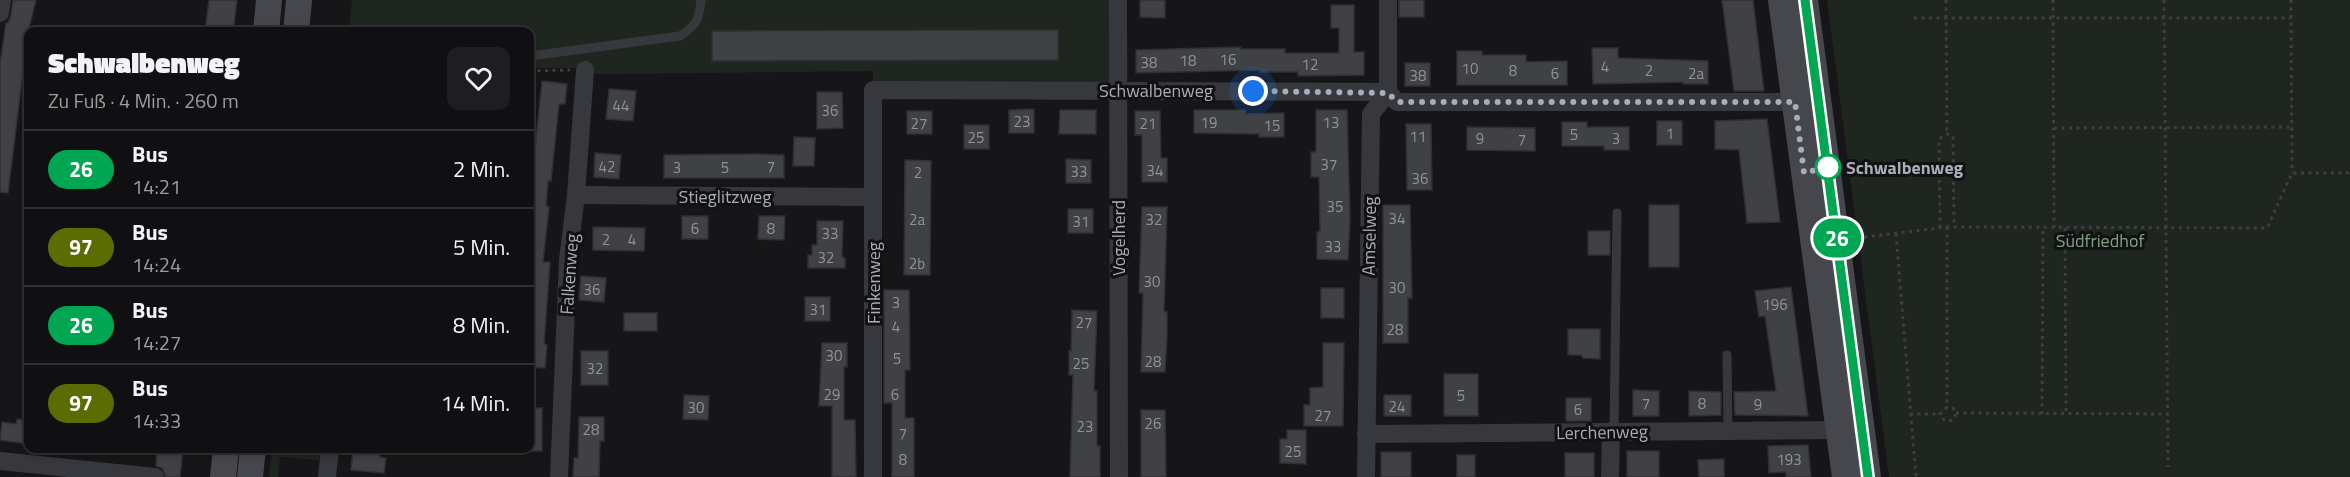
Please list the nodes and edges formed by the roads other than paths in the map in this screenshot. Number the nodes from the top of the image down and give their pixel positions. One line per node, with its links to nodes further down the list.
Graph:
1 (2, 0): 9 (street)
2 (269, 0): 10 (street)
3 (299, 0): 11 (street)
4 (701, 0): 12 (lane)
5 (1118, 0): 15 (street, Vogelherd)
6 (1388, 0): 16 (street)
7 (1781, 0): 17 (street)
8 (1805, 0): 41 (street)
9 (0, 13)
10 (266, 27)
11 (296, 27)
12 (534, 55)
13 (585, 70): 18 (street, Falkenweg)
14 (873, 90): 15 (street, Schwalbenweg); 19 (street, Finkenweg)
15 (1118, 90): 16 (street, Schwalbenweg); 37 (street, Vogelherd)
16 (1388, 93): 17 (street, Schwalbenweg); 25 (street, Amselweg)
17 (1795, 102): 22 (street)
18 (576, 195): 19 (street, Stieglitzweg); 35 (street, Falkenweg)
19 (873, 197): 36 (street, Finkenweg)
20 (1617, 213): 23 (lane)
21 (1727, 355): 24 (lane)
22 (1838, 429): 24 (street, Lerchenweg); 40 (street)
23 (1613, 431): 24 (street, Lerchenweg); 25 (street, Lerchenweg); 39 (street)
24 (1728, 431)
25 (1366, 434): 38 (street, Amselweg)
26 (225, 453): 32 (street)
27 (252, 453): 33 (street)
28 (329, 453): 34 (street)
29 (0, 461): 30 (street)
30 (24, 471): 31 (street)
31 (155, 477)
32 (223, 477)
33 (250, 477)
34 (327, 477)
35 (559, 477)
36 (873, 477)
37 (1119, 477)
38 (1366, 477)
39 (1610, 477)
40 (1845, 477)
41 (1868, 477)

